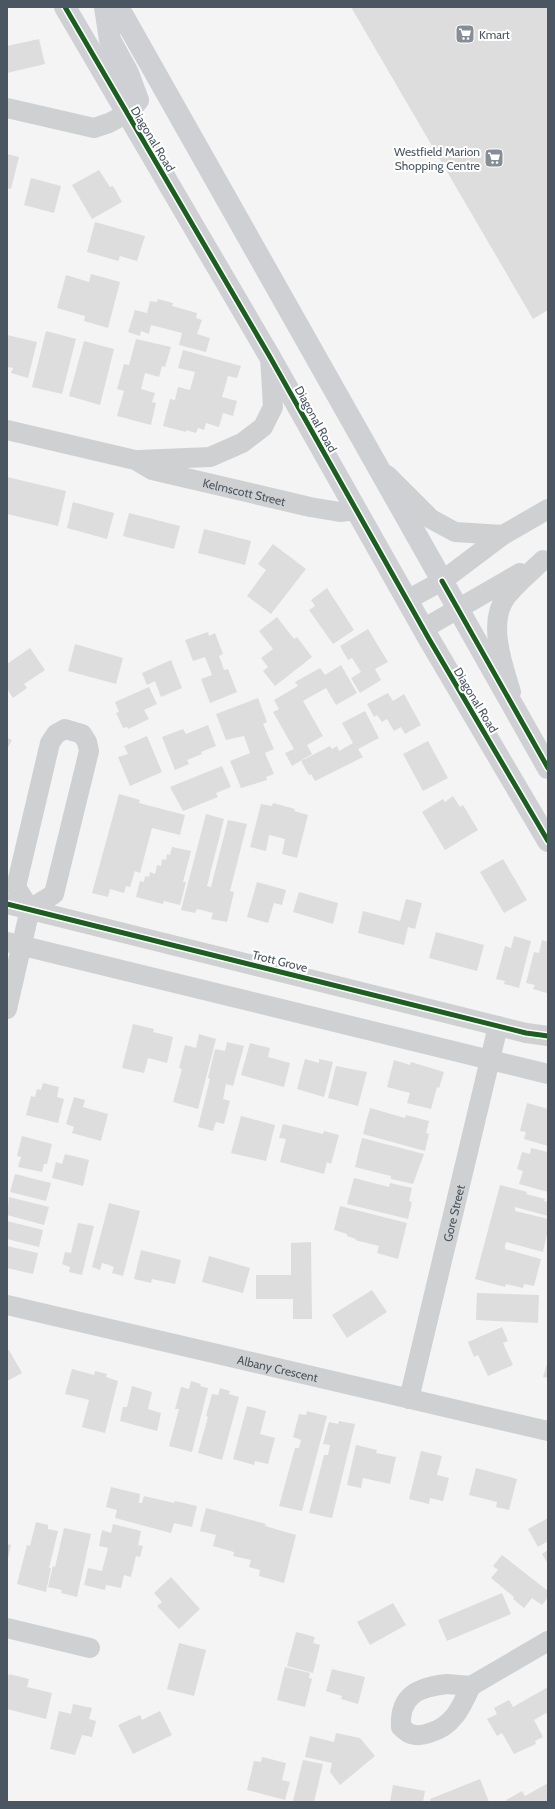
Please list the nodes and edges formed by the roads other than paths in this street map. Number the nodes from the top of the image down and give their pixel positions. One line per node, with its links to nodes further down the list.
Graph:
1 (65, 7): 5 (main road, Diagonal Road)
2 (105, 7): 5 (main road)
3 (118, 7): 9 (main road)
4 (7, 108): 5 (street)
5 (126, 114): 6 (main road, Diagonal Road)
6 (270, 357): 8 (street, Kelmscott Street); 11 (main road, Diagonal Road)
7 (7, 430): 8 (street, Kelmscott Street)
8 (135, 460): 11 (street, Kelmscott Street)
9 (375, 461): 12 (street); 14 (main road)
10 (548, 509): 12 (street)
11 (356, 510): 15 (main road, Diagonal Road)
12 (503, 535): 14 (street)
13 (545, 559): 16 (street); 18 (street)
14 (442, 581): 15 (street); 16 (main road)
15 (407, 600): 17 (main road, Diagonal Road)
16 (458, 608): 17 (street); 18 (main road)
17 (423, 629): 20 (main road, Diagonal Road)
18 (518, 715): 19 (main road)
19 (548, 768)
20 (548, 841)
21 (7, 904): 22 (street, Trott Grove)
22 (30, 909): 22 (street); 23 (street); 25 (street, Trott Grove)
23 (14, 943): 24 (street); 27 (street)
24 (7, 1009)
25 (498, 1026): 26 (street, Trott Grove); 27 (street, Gore Street)
26 (548, 1036)
27 (490, 1060): 28 (street); 30 (street, Gore Street)
28 (548, 1074)
29 (7, 1305): 30 (street, Albany Crescent)
30 (409, 1399): 31 (street, Albany Crescent)
31 (548, 1431)
32 (7, 1628): 34 (street)
33 (548, 1641): 35 (street)
34 (90, 1648)
35 (471, 1686)

